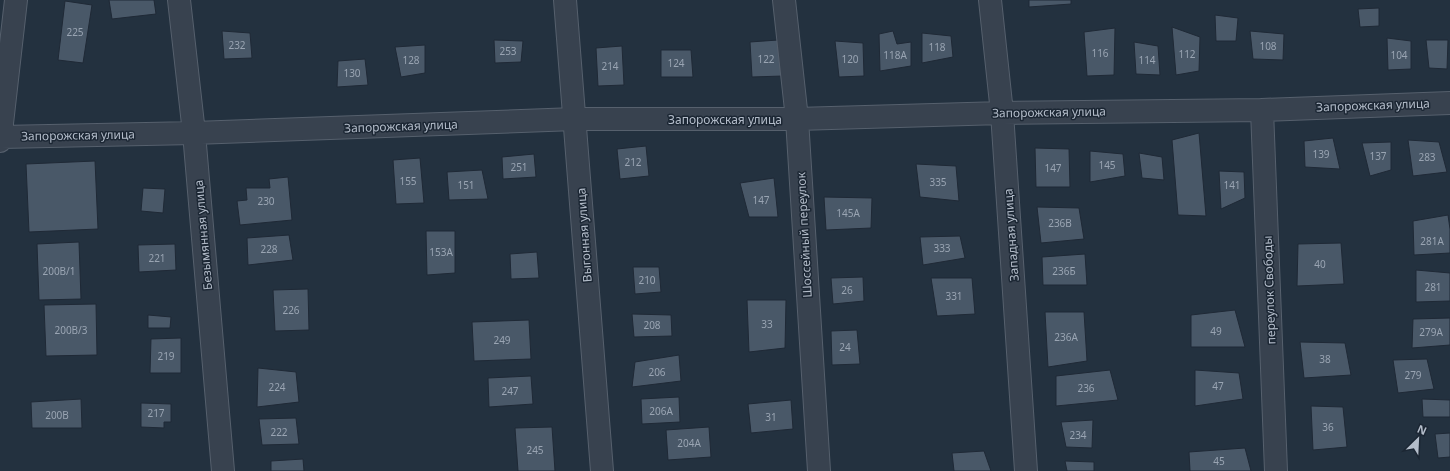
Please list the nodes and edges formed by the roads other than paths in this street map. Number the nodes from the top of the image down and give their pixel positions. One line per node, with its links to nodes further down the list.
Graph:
1 (16, 0): 12 (street)
2 (179, 0): 11 (street, Безымянная улица)
3 (565, 0): 10 (street, Выгонная улица)
4 (784, 0): 9 (street, Шоссейный переулок)
5 (990, 0): 8 (street, Западная улица)
6 (1450, 103): 7 (street, Запорожская улица)
7 (1262, 110): 8 (street, Запорожская улица); 17 (street, переулок Свободы)
8 (1002, 112): 9 (street, Запорожская улица); 16 (street, Западная улица)
9 (797, 118): 10 (street, Запорожская улица); 15 (street, Шоссейный переулок)
10 (575, 119): 11 (street, Запорожская улица); 14 (street, Выгонная улица)
11 (194, 133): 12 (street, Запорожская улица); 13 (street, Безымянная улица)
12 (0, 139)
13 (223, 471)
14 (602, 471)
15 (819, 471)
16 (1026, 471)
17 (1276, 471)

